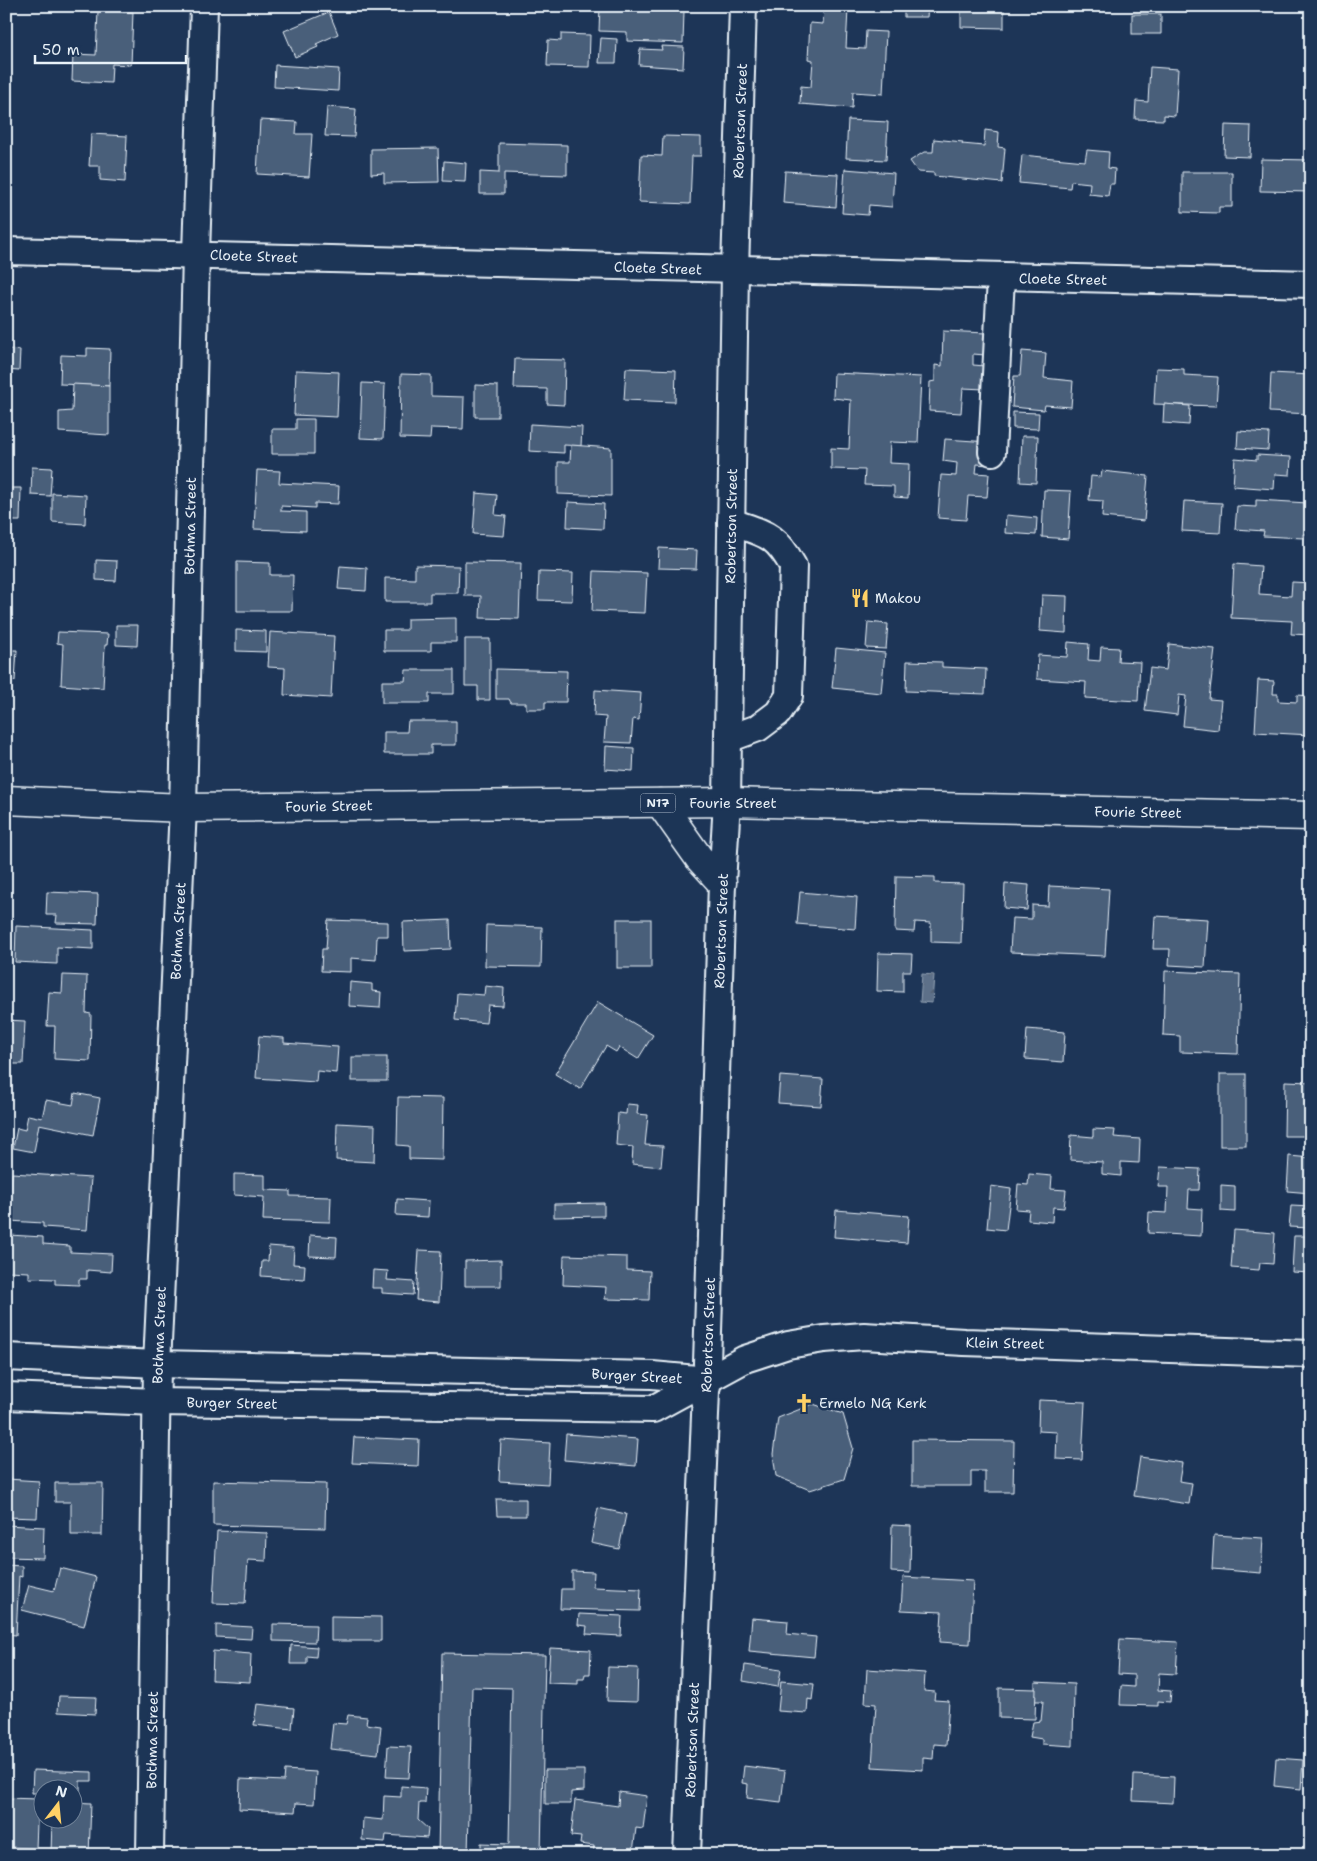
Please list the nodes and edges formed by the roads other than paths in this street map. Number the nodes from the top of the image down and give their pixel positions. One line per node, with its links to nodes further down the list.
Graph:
1 (204, 6): 4 (street, Bothma Street)
2 (743, 6): 5 (street, Robertson Street)
3 (6, 251): 4 (street, Cloete Street)
4 (196, 254): 5 (street, Cloete Street); 14 (street, Bothma Street)
5 (735, 270): 6 (street, Cloete Street); 9 (street, Robertson Street)
6 (1001, 278): 7 (street, Cloete Street); 8 (street)
7 (1311, 284)
8 (992, 452)
9 (732, 522): 10 (street, Robertson Street); 10 (street)
10 (728, 739): 12 (street, Robertson Street)
11 (6, 800): 14 (highway, Fourie Street / N17)
12 (728, 802): 13 (highway, Fourie Street / N17); 15 (highway, Fourie Street / N17); 16 (street, Robertson Street)
13 (660, 803): 14 (highway, Fourie Street / N17); 16 (highway)
14 (184, 808): 19 (street, Bothma Street)
15 (1311, 816)
16 (722, 883): 20 (street, Robertson Street)
17 (1311, 1354): 20 (street, Klein Street)
18 (6, 1357): 19 (street, Burger Street)
19 (157, 1364): 20 (street, Burger Street); 22 (street, Bothma Street)
20 (708, 1380): 22 (street, Burger Street); 24 (street, Robertson Street)
21 (6, 1396): 22 (street, Burger Street)
22 (157, 1402): 23 (street, Bothma Street)
23 (150, 1855)
24 (687, 1855)

